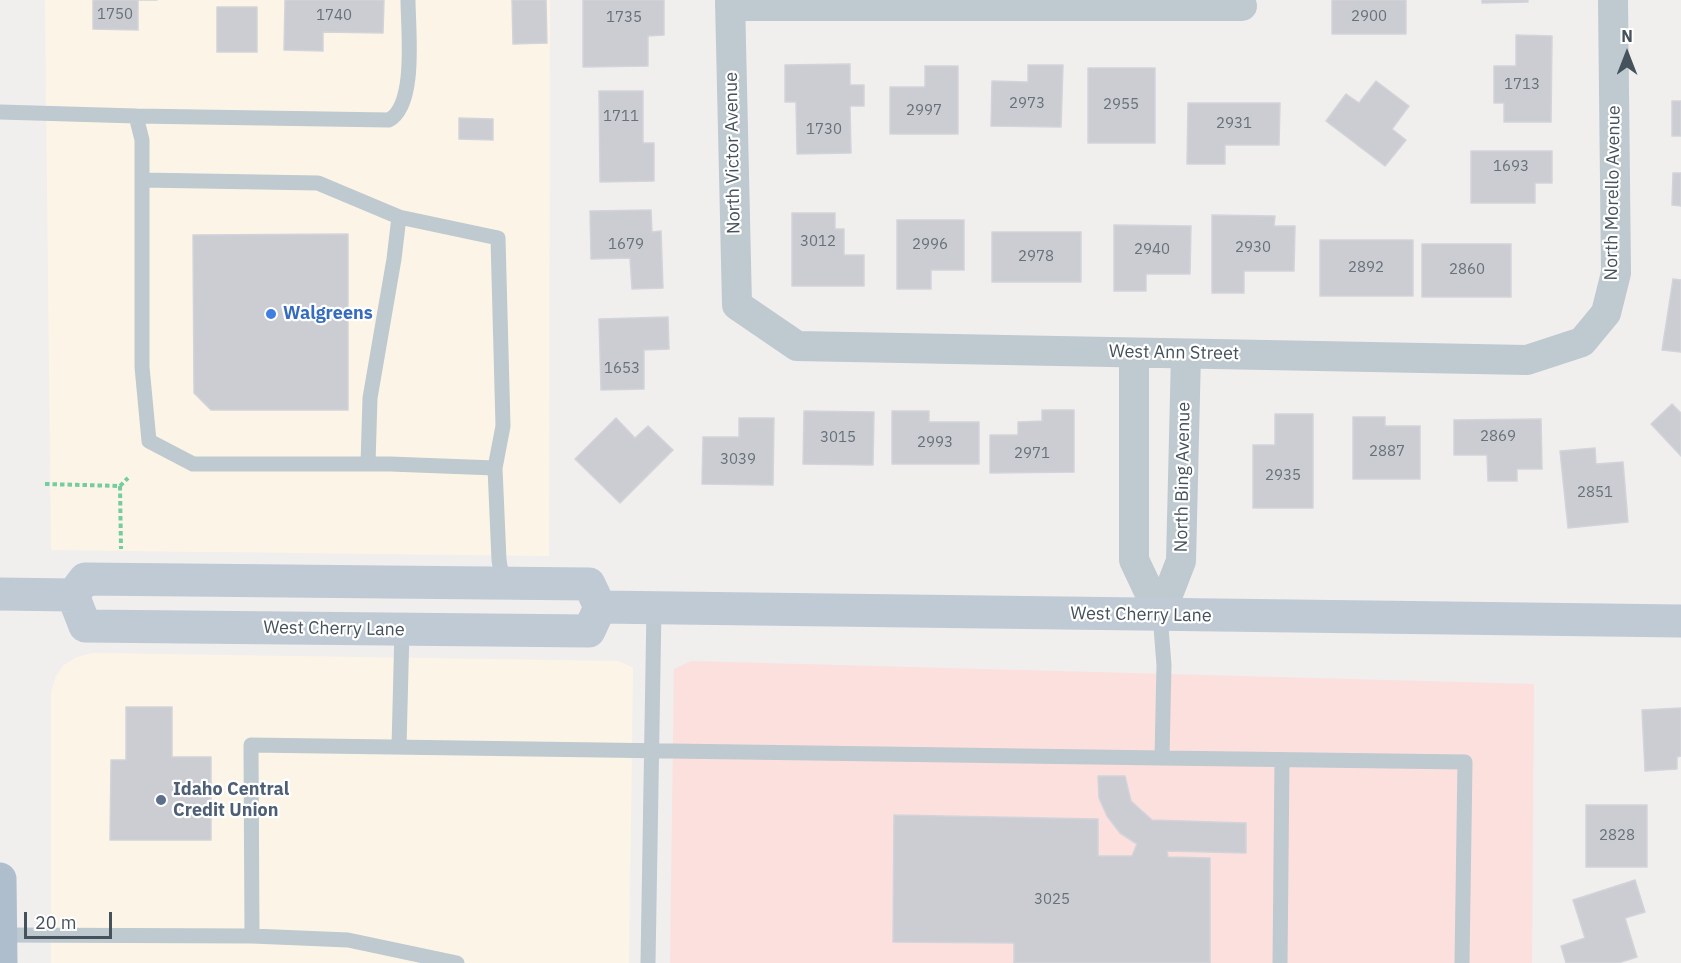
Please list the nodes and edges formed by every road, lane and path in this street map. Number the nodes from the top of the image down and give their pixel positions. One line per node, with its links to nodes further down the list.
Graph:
1 (408, 0): 6 (lane)
2 (1613, 0): 10 (street, North Morello Avenue)
3 (730, 3): 4 (street); 9 (street, North Victor Avenue)
4 (1242, 6)
5 (0, 112): 6 (lane)
6 (136, 116): 7 (lane)
7 (142, 180): 8 (lane); 13 (lane)
8 (399, 217): 13 (lane); 14 (lane)
9 (737, 306): 11 (street, West Ann Street)
10 (1606, 313): 12 (street, West Ann Street)
11 (1134, 353): 12 (street, West Ann Street); 24 (street)
12 (1186, 354): 24 (street, North Bing Avenue)
13 (368, 464): 14 (lane)
14 (495, 468): 19 (lane)
15 (128, 478): 17 (path)
16 (45, 484): 17 (path)
17 (120, 486): 18 (path)
18 (121, 556)
19 (503, 584): 21 (main road); 22 (main road)
20 (0, 594): 21 (main road)
21 (73, 595): 26 (main road, West Cherry Lane)
22 (600, 607): 23 (main road, West Cherry Lane); 26 (main road, West Cherry Lane)
23 (654, 608): 24 (main road, West Cherry Lane); 28 (lane)
24 (1160, 615): 25 (main road, West Cherry Lane); 29 (lane)
25 (1681, 621)
26 (402, 629): 27 (lane)
27 (399, 747): 28 (lane); 32 (lane)
28 (653, 751): 29 (lane); 35 (lane)
29 (1162, 758): 30 (lane)
30 (1282, 760): 36 (lane); 37 (lane)
31 (0, 879): 33 (main road)
32 (252, 936): 33 (lane); 34 (lane)
33 (1, 949)
34 (457, 963)
35 (648, 963)
36 (1280, 963)
37 (1462, 963)

